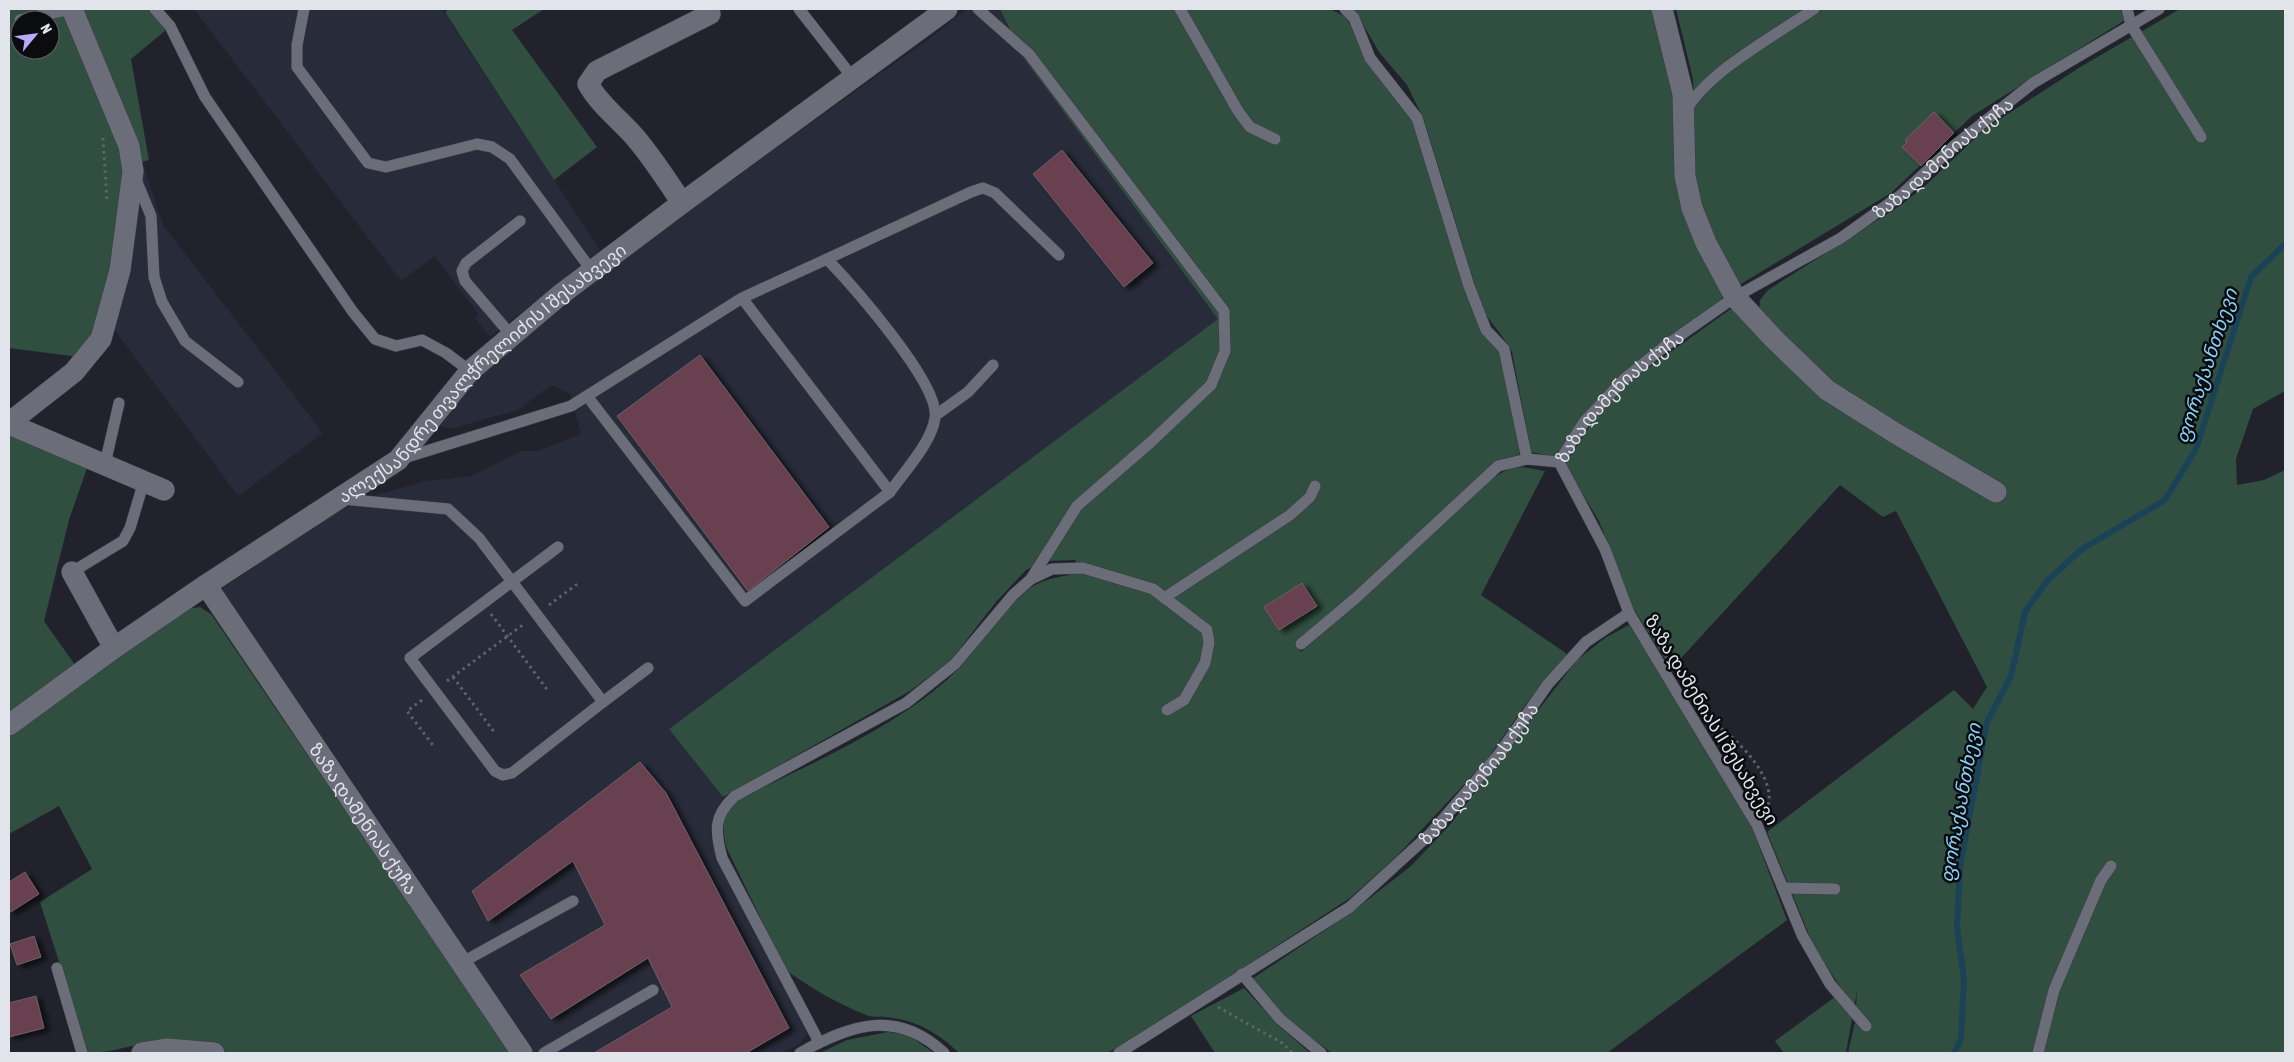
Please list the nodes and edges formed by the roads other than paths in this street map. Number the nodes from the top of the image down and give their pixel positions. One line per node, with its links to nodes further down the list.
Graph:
1 (72, 9): 19 (street)
2 (155, 9): 29 (lane)
3 (304, 9): 24 (lane)
4 (799, 9): 15 (lane)
5 (945, 9): 15 (street, ალექსანდრე თვალჭრელიძის I შესახვევი)
6 (978, 9): 47 (lane)
7 (1180, 9): 18 (lane)
8 (1345, 9): 35 (lane)
9 (1662, 9): 16 (street)
10 (1814, 9): 16 (lane)
11 (2127, 9): 14 (lane)
12 (2159, 9): 14 (lane, ზაზა დამენიას ქუჩა)
13 (710, 14): 20 (street)
14 (2131, 25): 17 (lane); 25 (lane, ზაზა დამენიას ქუჩა)
15 (853, 78): 20 (street, ალექსანდრე თვალჭრელიძის I შესახვევი)
16 (1684, 114): 25 (street)
17 (2201, 137)
18 (1275, 139)
19 (133, 171): 30 (lane); 34 (street)
20 (682, 203): 24 (street, ალექსანდრე თვალჭრელიძის I შესახვევი)
21 (520, 221): 27 (lane)
22 (1058, 255): 23 (lane)
23 (827, 259): 26 (lane); 33 (lane)
24 (592, 271): 27 (street, ალექსანდრე თვალჭრელიძის I შესახვევი)
25 (1735, 297): 37 (lane, ზაზა დამენიას ქუჩა); 43 (street)
26 (742, 298): 31 (lane); 42 (lane)
27 (512, 336): 29 (street, ალექსანდრე თვალჭრელიძის I შესახვევი)
28 (993, 365): 33 (lane)
29 (470, 371): 36 (street, ალექსანდრე თვალჭრელიძის I შესახვევი)
30 (238, 382)
31 (587, 396): 36 (lane); 42 (lane)
32 (118, 403): 38 (lane)
33 (936, 415): 42 (lane)
34 (9, 423): 38 (street)
35 (1527, 459): 37 (lane); 52 (lane)
36 (398, 460): 44 (street, ალექსანდრე თვალჭრელიძის I შესახვევი)
37 (1559, 462): 51 (lane, ზაზა დამენიას ქუჩა)
38 (104, 464): 39 (street)
39 (144, 481): 41 (street); 46 (lane)
40 (1315, 486): 50 (lane)
41 (164, 490)
42 (890, 492)
43 (1996, 492)
44 (337, 499): 48 (lane); 49 (street, ალექსანდრე თვალჭრელიძის I შესახვევი)
45 (558, 547): 48 (lane)
46 (72, 572): 53 (street)
47 (1030, 579): 50 (lane); 67 (lane)
48 (512, 582): 55 (lane); 55 (lane)
49 (206, 585): 53 (street, ალექსანდრე თვალჭრელიძის I შესახვევი); 62 (street, ზაზა დამენიას ქუჩა)
50 (1164, 598): 56 (lane)
51 (1629, 613): 59 (lane, ზაზა დამენიას II შესახვევი); 64 (lane, ზაზა დამენიას ქუჩა)
52 (1301, 644)
53 (114, 648): 57 (street, ალექსანდრე თვალჭრელიძის I შესახვევი)
54 (648, 668): 55 (lane)
55 (603, 702)
56 (1167, 710)
57 (9, 725)
58 (2111, 866): 77 (lane)
59 (1782, 888): 60 (lane); 66 (lane, ზაზა დამენიას II შესახვევი)
60 (1835, 889)
61 (573, 901): 62 (lane)
62 (461, 962): 71 (street, ზაზა დამენიას ქუჩა)
63 (57, 968): 68 (lane)
64 (1242, 974): 75 (lane, ზაზა დამენიას ქუჩა); 76 (lane)
65 (653, 990): 72 (lane)
66 (1866, 1026)
67 (819, 1042): 73 (lane); 74 (lane)
68 (82, 1053)
69 (142, 1053): 70 (street)
70 (214, 1053)
71 (522, 1053)
72 (544, 1053)
73 (800, 1053)
74 (944, 1053)
75 (1119, 1053)
76 (1321, 1053)
77 (2038, 1053)

